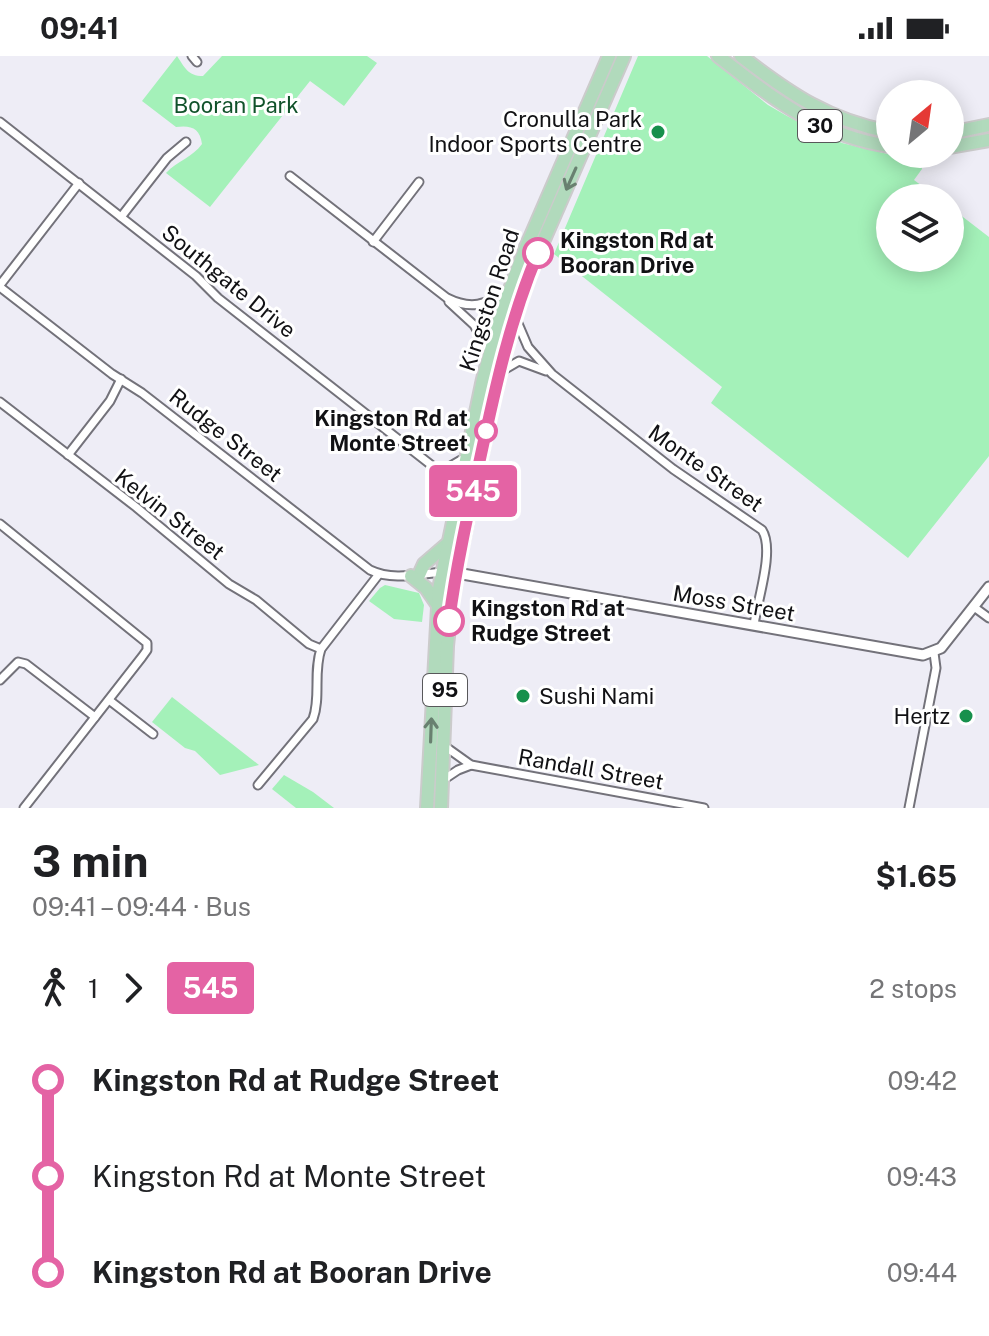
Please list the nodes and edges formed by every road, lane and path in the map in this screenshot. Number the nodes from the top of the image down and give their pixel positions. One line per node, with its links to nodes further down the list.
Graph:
1 (609, 56): 19 (main road, Kingston Road / 95)
2 (624, 56): 21 (main road, Kingston Road / 95, one-way to 21)
3 (718, 56): 11 (main road, 30)
4 (741, 56): 7 (main road, 30)
5 (0, 122): 15 (street, Southgate Drive)
6 (989, 125): 8 (main road)
7 (876, 129)
8 (964, 130)
9 (989, 140): 12 (main road)
10 (186, 142): 16 (street)
11 (876, 143)
12 (964, 144)
13 (290, 176): 17 (street)
14 (419, 182): 17 (street)
15 (79, 183): 16 (street, Southgate Drive); 18 (street)
16 (121, 217): 29 (street, Southgate Drive)
17 (373, 242): 20 (street)
18 (0, 286): 25 (street, Rudge Street)
19 (509, 290): 20 (street); 22 (main road, Kingston Road / 95)
20 (447, 298): 22 (street)
21 (515, 317): 23 (main road, Kingston Road / 95); 24 (street, Monte Street)
22 (490, 352): 28 (main road, Kingston Road / 95)
23 (499, 373): 24 (street, Monte Street); 34 (main road, Kingston Road / 95)
24 (552, 374): 41 (street, Monte Street)
25 (121, 379): 27 (street); 35 (street, Rudge Street)
26 (0, 402): 27 (street, Kelvin Street)
27 (68, 455): 42 (street, Kelvin Street)
28 (466, 457): 29 (street); 30 (main road, Kingston Road / 95)
29 (435, 468): 30 (street, Southgate Drive)
30 (457, 497): 32 (main road, Kingston Road / 95)
31 (0, 524): 45 (street)
32 (447, 545): 33 (main road, Kingston Road / 95); 36 (main road)
33 (442, 572): 34 (street, Moss Street); 36 (street); 38 (main road, Kingston Road / 95)
34 (456, 572): 41 (street, Moss Street); 48 (main road, Kingston Road / 95)
35 (379, 574): 36 (street); 42 (street)
36 (415, 575): 38 (main road)
37 (989, 587): 39 (street)
38 (437, 604): 53 (main road, Kingston Road / 95, one-way to 38)
39 (974, 607): 40 (street); 43 (street)
40 (989, 618)
41 (754, 625): 43 (street, Moss Street)
42 (321, 649): 51 (street)
43 (934, 653): 56 (street)
44 (0, 680): 46 (street)
45 (109, 700): 46 (street); 47 (street)
46 (95, 717): 52 (street)
47 (153, 734)
48 (443, 745): 49 (street, Randall Street); 50 (main road, Kingston Road / 95)
49 (471, 765): 50 (street); 55 (street, Randall Street)
50 (443, 780): 54 (main road, Kingston Road / 95)
51 (258, 785)
52 (24, 808)
53 (427, 808)
54 (441, 808)
55 (704, 808)
56 (909, 808)

